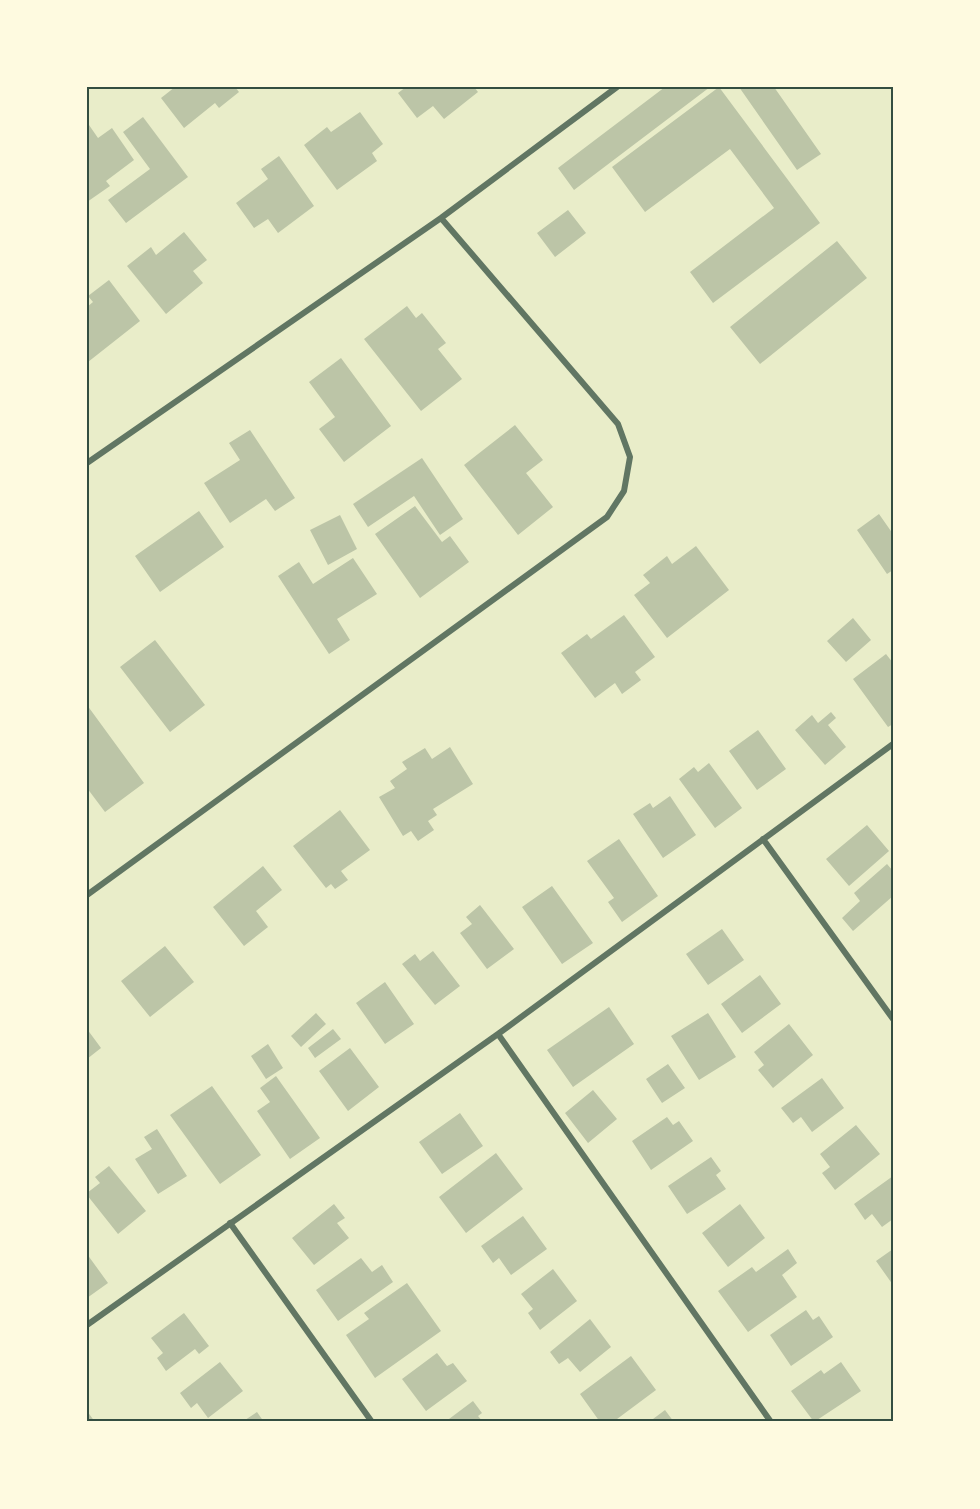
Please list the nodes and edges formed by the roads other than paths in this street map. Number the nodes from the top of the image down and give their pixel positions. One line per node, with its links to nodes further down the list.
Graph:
1 (617, 87): 2 (street)
2 (441, 218): 3 (street); 6 (street)
3 (87, 463)
4 (893, 744): 5 (street)
5 (763, 839): 7 (street); 8 (street)
6 (87, 895)
7 (893, 1019)
8 (498, 1034): 9 (street); 12 (street)
9 (230, 1224): 10 (street); 11 (street)
10 (87, 1325)
11 (372, 1422)
12 (771, 1422)

